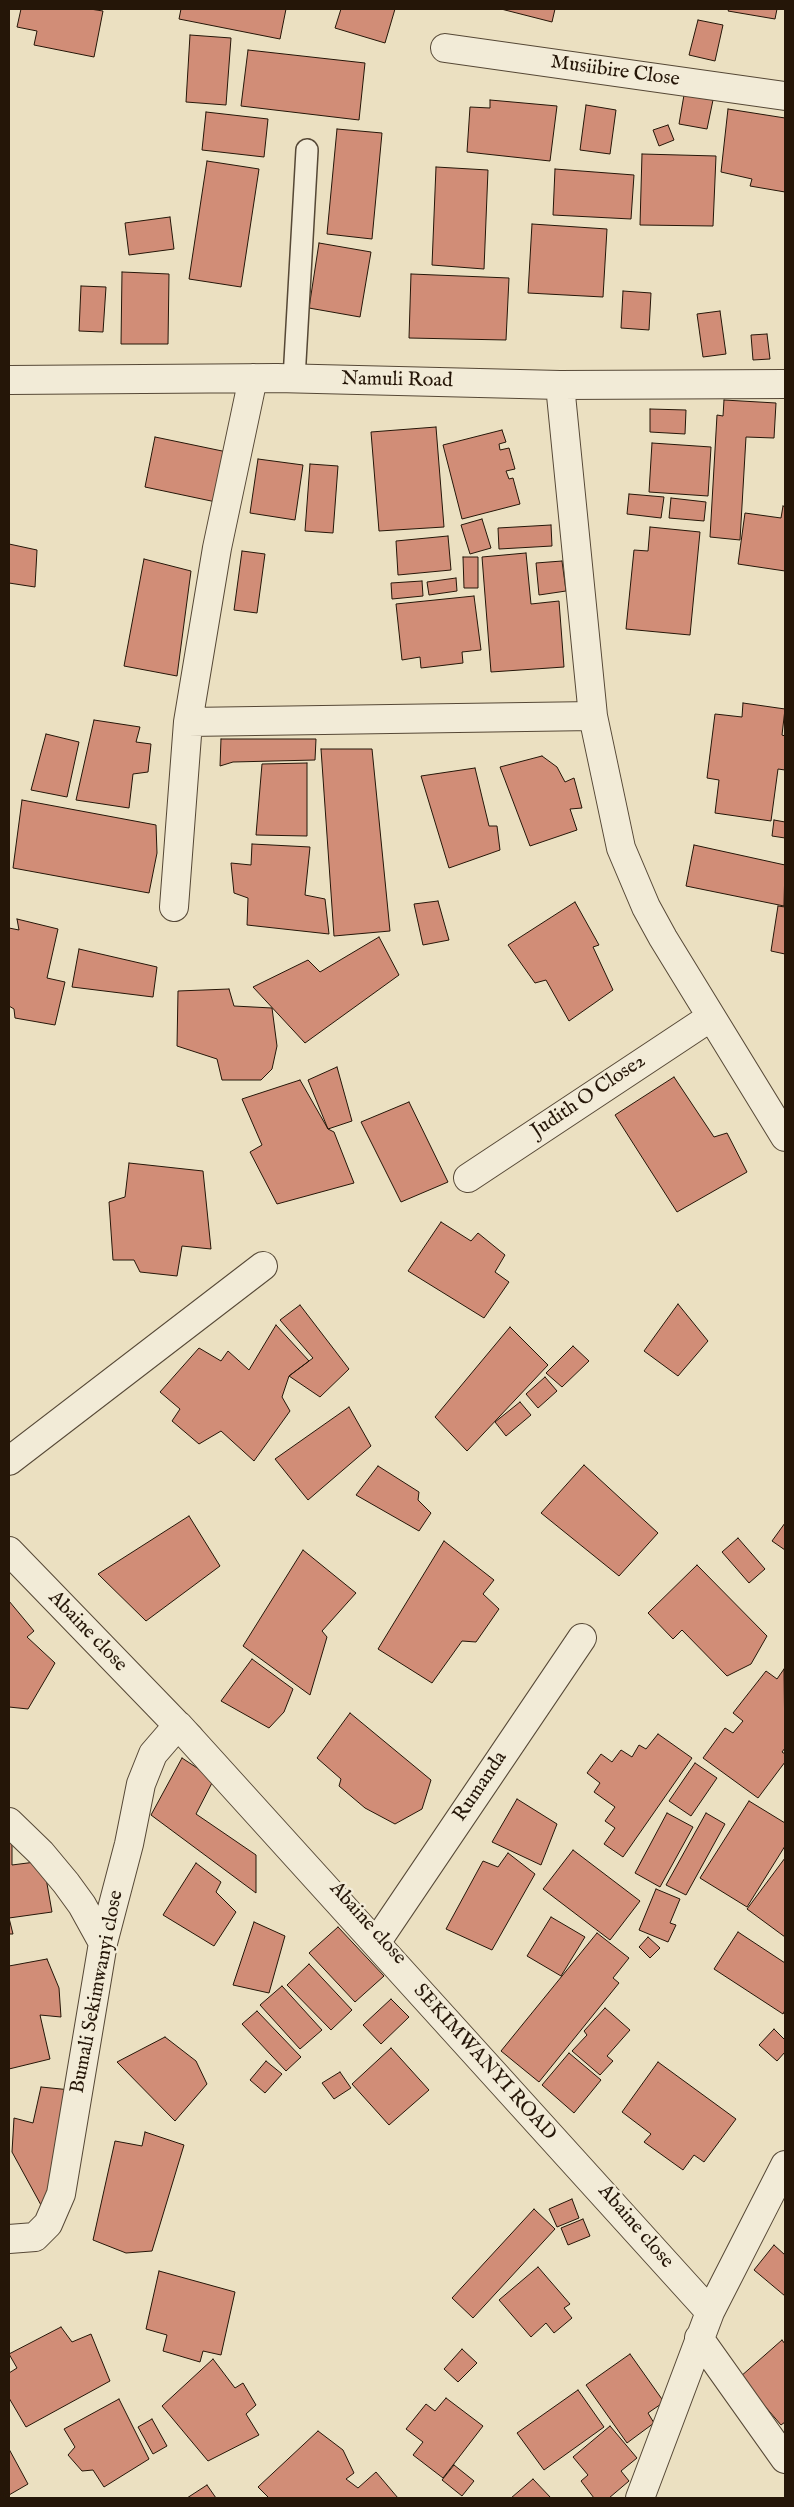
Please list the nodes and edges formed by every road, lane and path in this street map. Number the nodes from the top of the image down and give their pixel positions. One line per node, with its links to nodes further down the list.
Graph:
1 (445, 48): 2 (street, Musiibire Close)
2 (785, 96)
3 (307, 150): 5 (lane)
4 (253, 378): 5 (street, Namuli Road); 6 (street, Namuli Road); 10 (street)
5 (294, 379): 8 (street, Namuli Road)
6 (9, 380)
7 (785, 384): 8 (street, Namuli Road)
8 (560, 385): 9 (street)
9 (593, 716): 10 (street); 12 (street)
10 (188, 722): 11 (street)
11 (174, 907)
12 (711, 1017): 13 (street); 14 (street, Judith O Close2)
13 (785, 1137)
14 (468, 1178)
15 (263, 1266): 16 (street)
16 (9, 1461)
17 (9, 1551): 19 (street, Abaine close)
18 (582, 1638): 21 (street, Rumanda)
19 (178, 1725): 21 (street, Abaine close); 22 (street, Bumali Sekimwanyi close); 25 (street, SEKIMWANYI ROAD)
20 (9, 1822): 22 (street)
21 (380, 1937): 25 (street, Abaine close)
22 (104, 1944): 24 (street, Bumali Sekimwanyi close)
23 (785, 2165): 25 (street)
24 (9, 2239)
25 (710, 2312): 26 (street)
26 (699, 2338): 27 (street); 28 (street)
27 (785, 2460)
28 (640, 2498)

